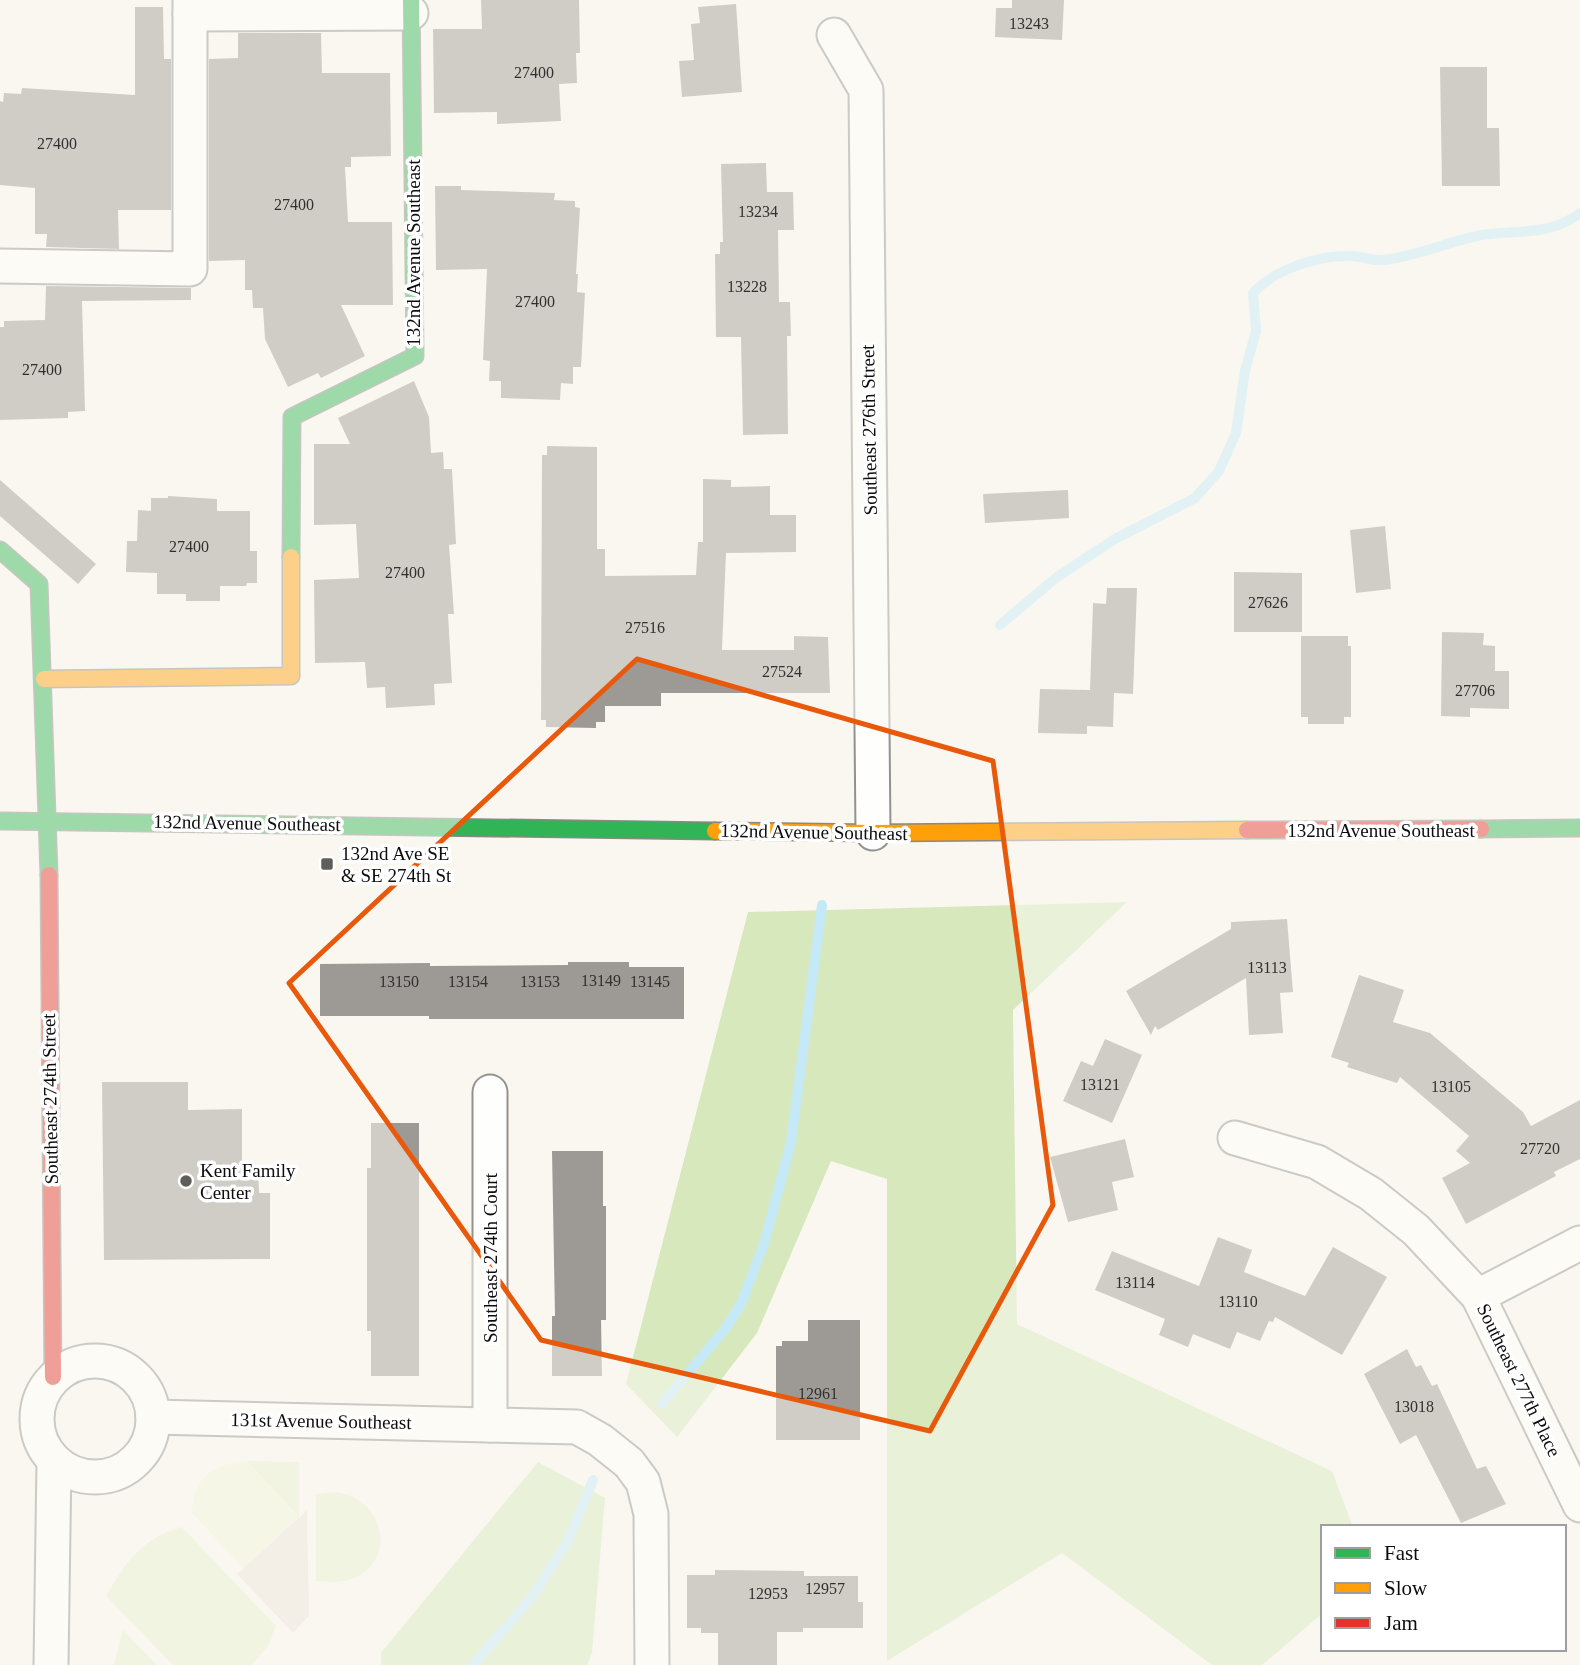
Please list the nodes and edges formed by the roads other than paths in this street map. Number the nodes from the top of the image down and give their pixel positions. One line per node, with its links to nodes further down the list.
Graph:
1 (190, 7): 2 (street, 132nd Avenue Southeast); 4 (street, 132nd Avenue Southeast)
2 (411, 7): 6 (street, 132nd Avenue Southeast)
3 (834, 35): 10 (street, Southeast 276th Street)
4 (0, 266)
5 (0, 550): 6 (street)
6 (44, 679): 7 (street)
7 (48, 820): 8 (street, 132nd Avenue Southeast); 10 (street, 132nd Avenue Southeast); 15 (street, Southeast 274th Street)
8 (0, 821)
9 (1580, 828): 10 (street, 132nd Avenue Southeast)
10 (873, 833)
11 (490, 1092): 17 (street, Southeast 274th Court)
12 (1235, 1138): 14 (street, Southeast 277th Place)
13 (1580, 1243): 14 (street)
14 (1478, 1296): 19 (street, Southeast 277th Place)
15 (53, 1377): 16 (street); 18 (street, Southeast 274th Street)
16 (153, 1417): 17 (street, 131st Avenue Southeast); 18 (street)
17 (490, 1425): 21 (street, 131st Avenue Southeast)
18 (54, 1461): 20 (street, Southeast 274th Street)
19 (1580, 1504)
20 (51, 1665)
21 (652, 1665)

